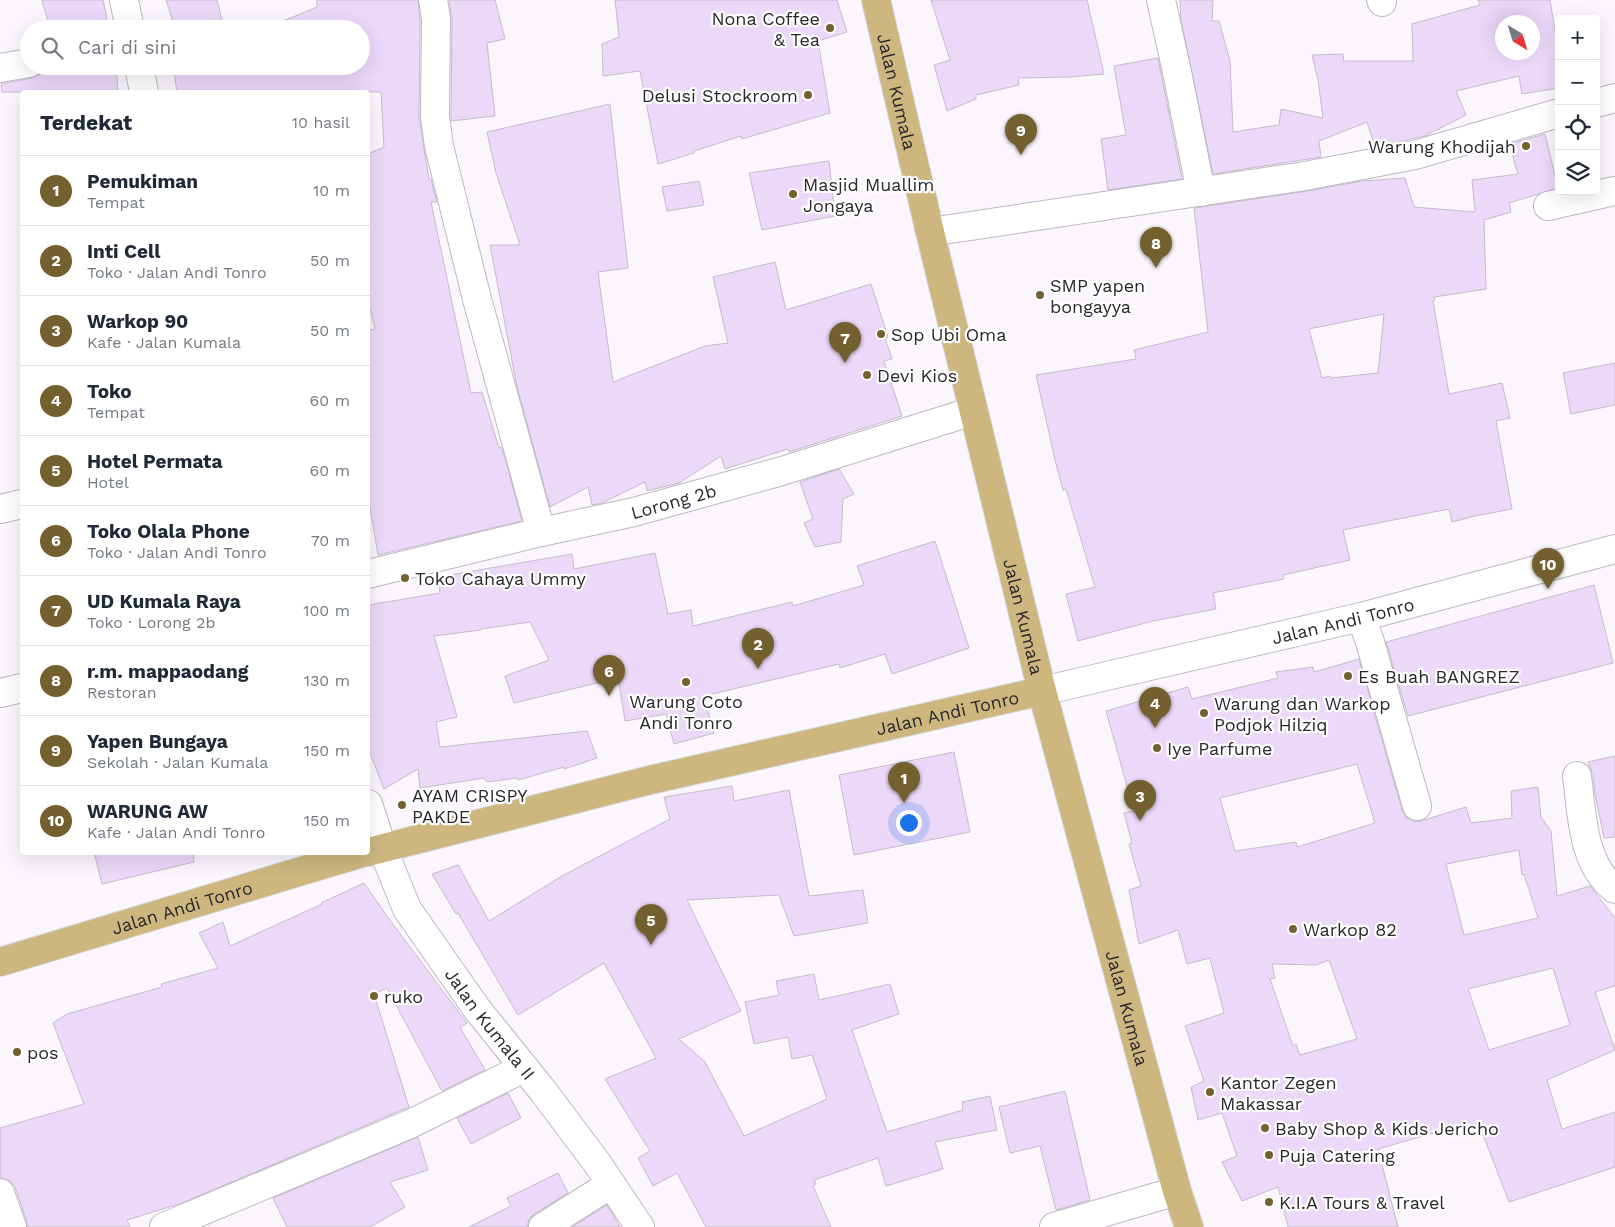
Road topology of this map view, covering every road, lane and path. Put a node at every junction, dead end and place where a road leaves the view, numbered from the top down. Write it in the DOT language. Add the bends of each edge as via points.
graph roads {
  1 [pos="124,0"];
  2 [pos="433,0"];
  3 [pos="876,0"];
  4 [pos="1161,0"];
  5 [pos="128,20"];
  6 [pos="20,65"];
  7 [pos="0,68"];
  8 [pos="141,75"];
  9 [pos="144,90"];
  10 [pos="1615,98"];
  11 [pos="1600,102"];
  12 [pos="1555,114"];
  13 [pos="1615,191"];
  14 [pos="1201,192"];
  15 [pos="1548,206"];
  16 [pos="930,232"];
  17 [pos="973,412"];
  18 [pos="20,504"];
  19 [pos="0,509"];
  20 [pos="541,532"];
  21 [pos="1615,549"];
  22 [pos="370,574"];
  23 [pos="1361,617"];
  24 [pos="20,688"];
  25 [pos="1042,691"];
  26 [pos="0,693"];
  27 [pos="1576,776"];
  28 [pos="1417,806"];
  29 [pos="370,835"];
  30 [pos="371,850"];
  31 [pos="354,855"];
  32 [pos="1615,889"];
  33 [pos="0,962"];
  34 [pos="524,1068"];
  35 [pos="611,1184"];
  36 [pos="1177,1191"];
  37 [pos="0,1193"];
  38 [pos="12,1227"];
  39 [pos="164,1227"];
  40 [pos="543,1227"];
  41 [pos="640,1227"];
  42 [pos="1054,1227"];
  43 [pos="1189,1227"];
  1 -- 5 [label="street"];
  2 -- 20 [label="street" via="436,19 435,118 439,146"];
  3 -- 16 [label="main road, Jalan Kumala"];
  4 -- 14 [label="street"];
  6 -- 7 [label="street"];
  8 -- 9 [label="street"];
  10 -- 11 [label="street"];
  12 -- 14 [label="street" via="1415,155"];
  13 -- 15 [label="street"];
  14 -- 16 [label="street"];
  16 -- 17 [label="main road, Jalan Kumala"];
  17 -- 20 [label="street, Lorong 2b" via="773,474 634,512"];
  17 -- 25 [label="main road, Jalan Kumala"];
  18 -- 19 [label="street"];
  20 -- 22 [label="street, Lorong 2b"];
  21 -- 23 [label="street, Jalan Andi Tonro"];
  23 -- 25 [label="street, Jalan Andi Tonro"];
  23 -- 28 [label="street"];
  24 -- 26 [label="street"];
  25 -- 30 [label="main road, Jalan Andi Tonro" via="650,780"];
  25 -- 36 [label="main road, Jalan Kumala"];
  27 -- 32 [label="street" via="1586,838 1595,865"];
  29 -- 30 [label="street, Jalan Kumala II"];
  30 -- 34 [label="street, Jalan Kumala II" via="407,909 477,1009"];
  31 -- 33 [label="main road, Jalan Andi Tonro"];
  34 -- 35 [label="street, Jalan Kumala II"];
  34 -- 39 [label="street" via="410,1124"];
  35 -- 40 [label="street"];
  35 -- 41 [label="street, Jalan Kumala II"];
  36 -- 42 [label="street"];
  36 -- 43 [label="main road, Jalan Kumala"];
  37 -- 38 [label="street"];
}
